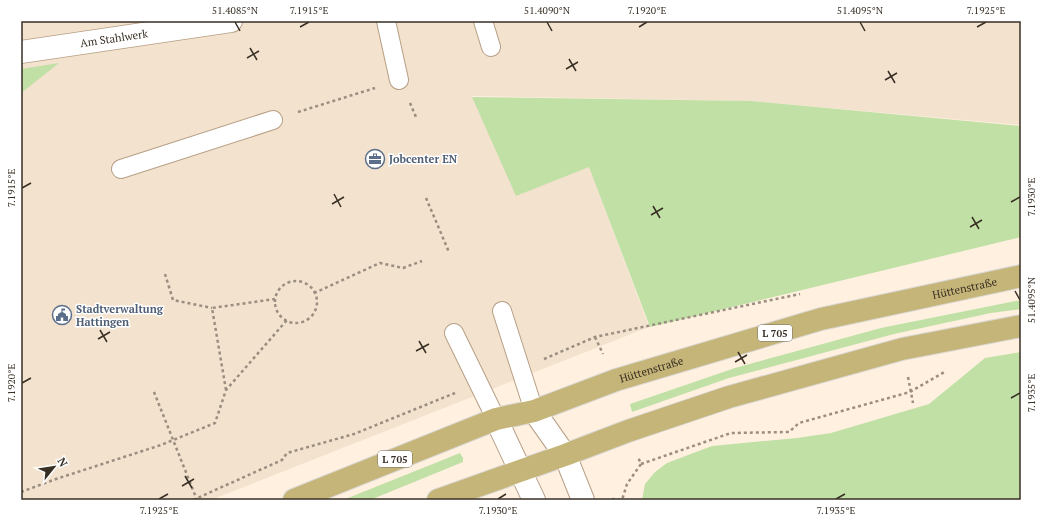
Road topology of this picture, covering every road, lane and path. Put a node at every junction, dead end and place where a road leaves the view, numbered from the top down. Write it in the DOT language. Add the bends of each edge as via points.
graph roads {
  1 [pos="231,21"];
  2 [pos="386,21"];
  3 [pos="483,21"];
  4 [pos="491,48"];
  5 [pos="21,52"];
  6 [pos="399,80"];
  7 [pos="416,118"];
  8 [pos="273,120"];
  9 [pos="121,168"];
  10 [pos="426,198"];
  11 [pos="449,252"];
  12 [pos="422,261"];
  13 [pos="165,274"];
  14 [pos="1021,276"];
  15 [pos="314,293"];
  16 [pos="275,299"];
  17 [pos="212,308"];
  18 [pos="502,311"];
  19 [pos="287,320"];
  20 [pos="1021,326"];
  21 [pos="454,333"];
  22 [pos="595,337"];
  23 [pos="520,369"];
  24 [pos="936,377"];
  25 [pos="479,384"];
  26 [pos="226,390"];
  27 [pos="154,392"];
  28 [pos="534,411"];
  29 [pos="496,419"];
  30 [pos="172,440"];
  31 [pos="565,455"];
  32 [pos="641,464"];
  33 [pos="520,470"];
  34 [pos="21,492"];
  35 [pos="197,499"];
  36 [pos="193,500"];
  37 [pos="294,500"];
  38 [pos="438,500"];
  39 [pos="534,500"];
  40 [pos="583,500"];
  1 -- 5 [label="street, Am Stahlwerk"];
  2 -- 6 [label="lane"];
  3 -- 4 [label="lane"];
  6 -- 7 [label="path"];
  6 -- 8 [label="path"];
  8 -- 9 [label="lane"];
  10 -- 11 [label="path"];
  12 -- 15 [label="path" via="403,268 380,263"];
  13 -- 17 [label="path" via="173,300"];
  14 -- 28 [label="main road, Hüttenstraße / L 705" via="821,319 616,380"];
  15 -- 16 [label="path" via="307,284 293,281 278,291"];
  15 -- 19 [label="path" via="317,300 316,309 307,319 294,323"];
  16 -- 17 [label="path"];
  16 -- 19 [label="path" via="278,312"];
  17 -- 26 [label="path"];
  18 -- 23 [label="lane"];
  19 -- 26 [label="path"];
  20 -- 31 [label="main road" via="902,349 729,397"];
  21 -- 25 [label="lane"];
  22 -- 23 [label="path"];
  23 -- 28 [label="lane"];
  24 -- 32 [label="path" via="910,392 799,423 789,432 731,433"];
  25 -- 29 [label="lane"];
  25 -- 35 [label="path" via="354,434 287,453 282,460"];
  26 -- 30 [label="path" via="215,423"];
  27 -- 30 [label="path"];
  28 -- 29 [label="main road, Hüttenstraße / L 705"];
  28 -- 31 [label="street"];
  29 -- 33 [label="street"];
  29 -- 37 [label="main road, Hüttenstraße / L 705"];
  30 -- 34 [label="path"];
  30 -- 35 [label="path"];
  31 -- 33 [label="main road"];
  31 -- 40 [label="street"];
  33 -- 38 [label="main road"];
  33 -- 39 [label="street"];
  35 -- 36 [label="path"];
}
